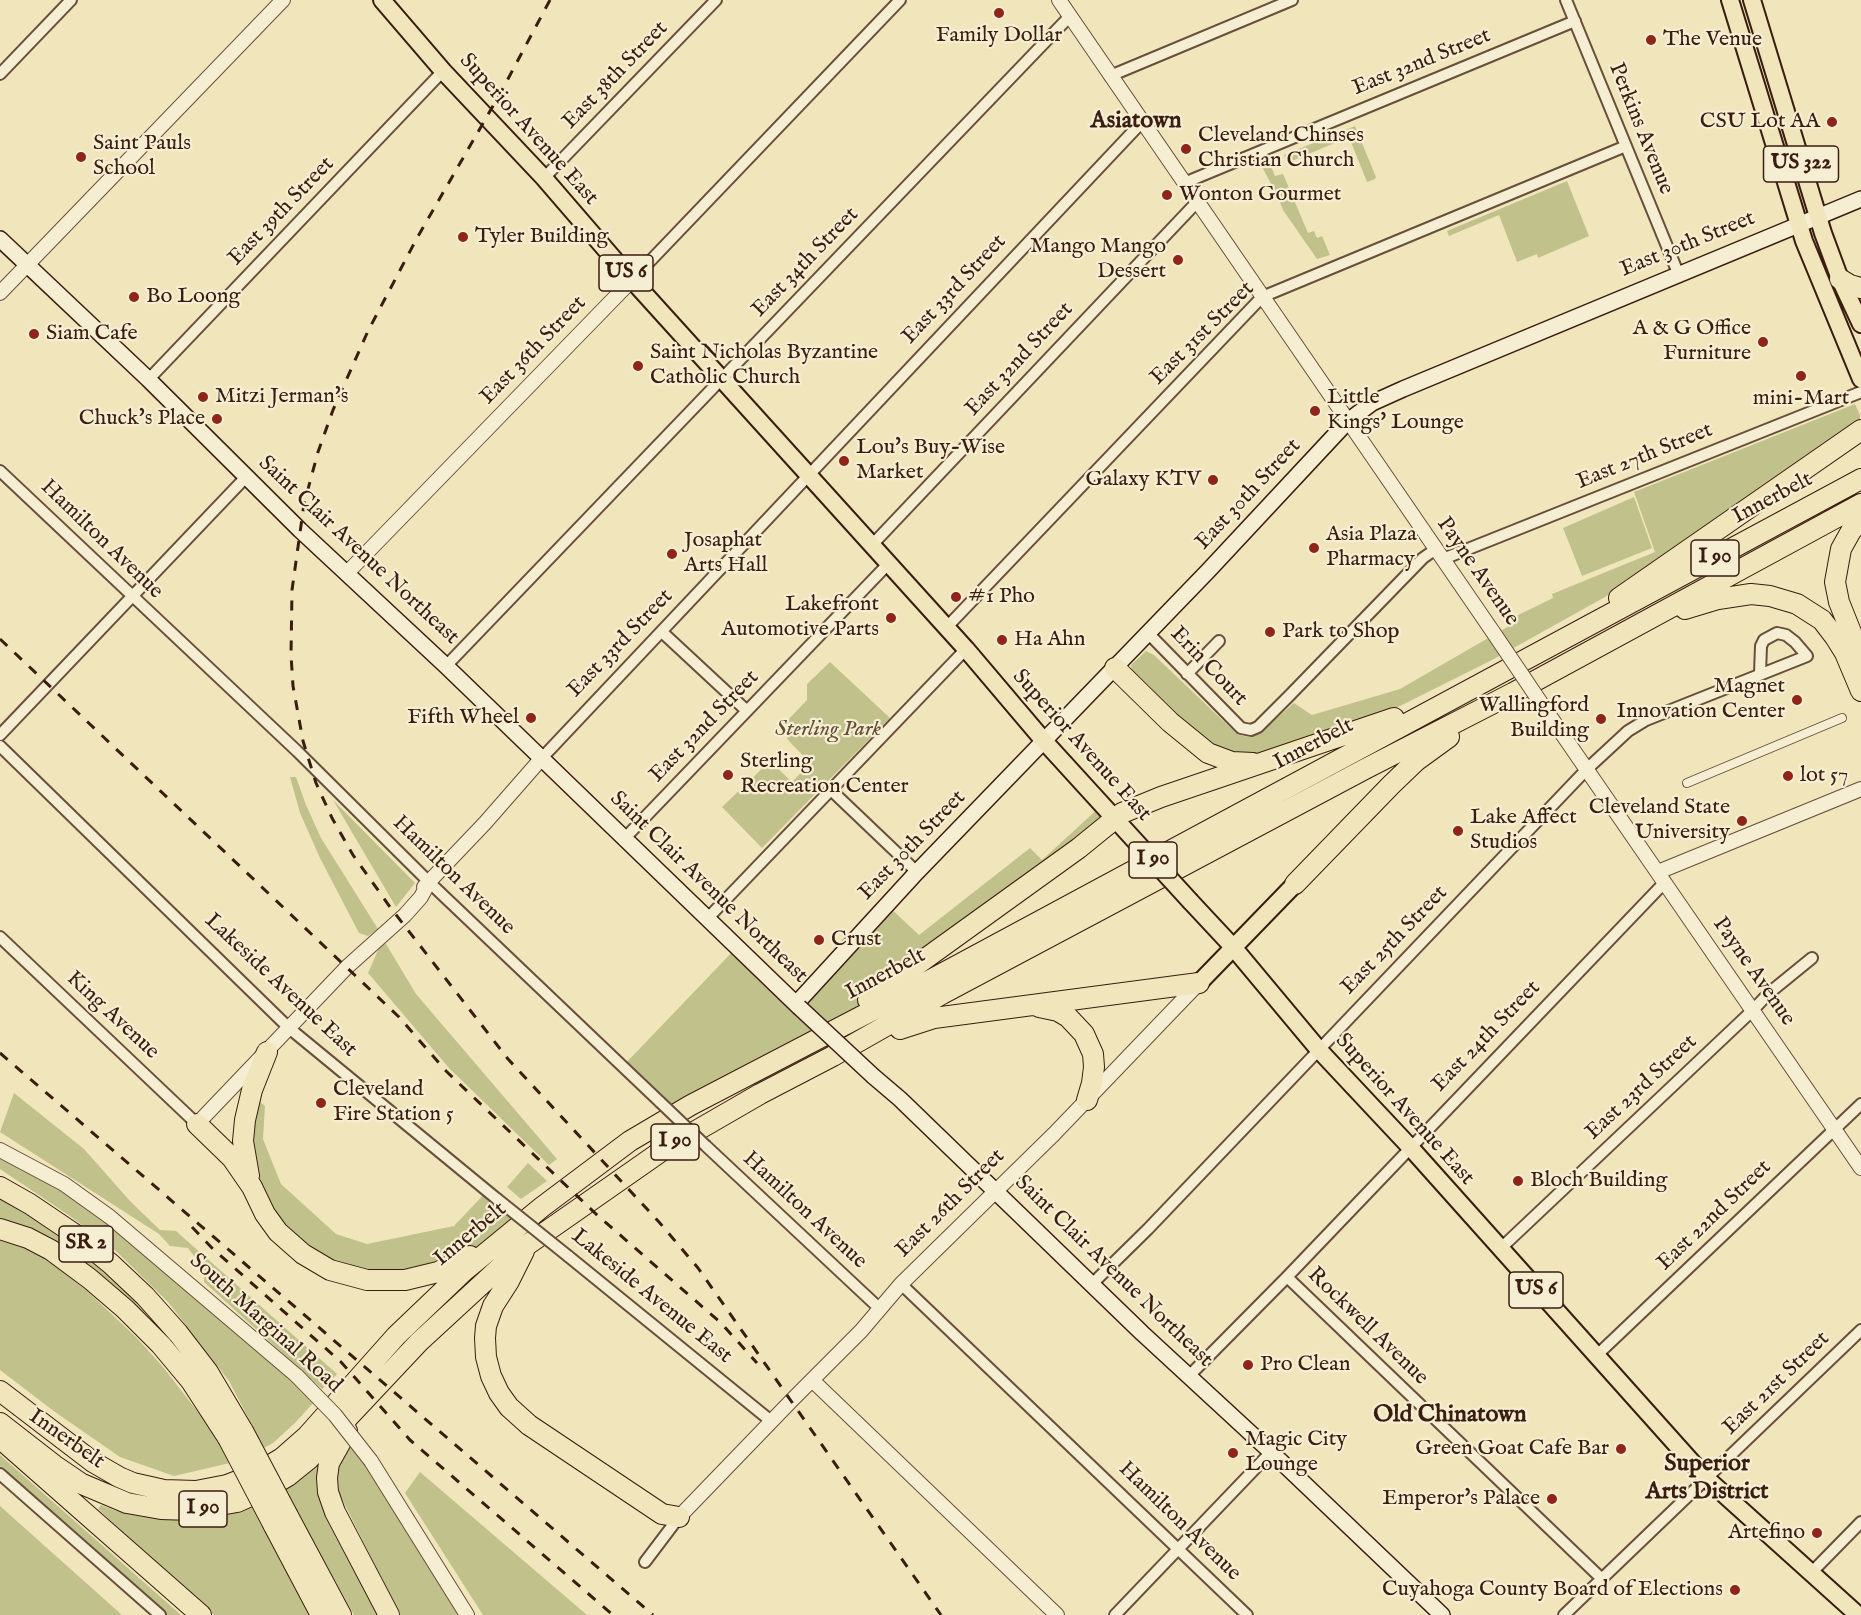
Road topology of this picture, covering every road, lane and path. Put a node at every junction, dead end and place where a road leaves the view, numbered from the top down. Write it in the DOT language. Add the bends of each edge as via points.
graph roads {
  1 [pos="71,0"];
  2 [pos="283,0"];
  3 [pos="382,0"];
  4 [pos="716,0"];
  5 [pos="900,0"];
  6 [pos="1059,0"];
  7 [pos="1292,0"];
  8 [pos="1566,0"];
  9 [pos="1730,0"];
  10 [pos="1752,0"];
  11 [pos="1070,16"];
  12 [pos="1575,21"];
  13 [pos="443,71"];
  14 [pos="0,74"];
  15 [pos="1110,76"];
  16 [pos="1142,122"];
  17 [pos="1626,146"];
  18 [pos="544,178"];
  19 [pos="1184,183"];
  20 [pos="1861,199"];
  21 [pos="1197,202"];
  22 [pos="1818,216"];
  23 [pos="1800,224"];
  24 [pos="0,239"];
  25 [pos="26,264"];
  26 [pos="1678,273"];
  27 [pos="1840,279"];
  28 [pos="632,280"];
  29 [pos="1861,288"];
  30 [pos="0,293"];
  31 [pos="1262,297"];
  32 [pos="1861,324"];
  33 [pos="722,379"];
  34 [pos="1861,379"];
  35 [pos="148,380"];
  36 [pos="1861,392"];
  37 [pos="1348,421"];
  38 [pos="1861,430"];
  39 [pos="0,471"];
  40 [pos="810,475"];
  41 [pos="246,477"];
  42 [pos="1861,479"];
  43 [pos="1861,504"];
  44 [pos="1861,520"];
  45 [pos="872,545"];
  46 [pos="1439,554"];
  47 [pos="889,563"];
  48 [pos="347,573"];
  49 [pos="132,597"];
  50 [pos="946,628"];
  51 [pos="1635,628"];
  52 [pos="662,632"];
  53 [pos="1147,633"];
  54 [pos="1569,637"];
  55 [pos="1219,641"];
  56 [pos="966,649"];
  57 [pos="1861,657"];
  58 [pos="446,666"];
  59 [pos="1115,668"];
  60 [pos="1503,671"];
  61 [pos="1760,673"];
  62 [pos="1187,674"];
  63 [pos="1861,691"];
  64 [pos="1513,693"];
  65 [pos="747,711"];
  66 [pos="1842,718"];
  67 [pos="1241,728"];
  68 [pos="0,735"];
  69 [pos="1044,741"];
  70 [pos="0,746"];
  71 [pos="541,759"];
  72 [pos="1265,762"];
  73 [pos="1587,769"];
  74 [pos="1688,783"];
  75 [pos="1861,789"];
  76 [pos="832,790"];
  77 [pos="1113,818"];
  78 [pos="624,839"];
  79 [pos="917,872"];
  80 [pos="1661,877"];
  81 [pos="429,882"];
  82 [pos="1295,884"];
  83 [pos="707,919"];
  84 [pos="0,937"];
  85 [pos="1233,947"];
  86 [pos="1812,957"];
  87 [pos="1199,983"];
  88 [pos="1028,1005"];
  89 [pos="798,1006"];
  90 [pos="1754,1010"];
  91 [pos="289,1028"];
  92 [pos="801,1046"];
  93 [pos="1318,1050"];
  94 [pos="267,1052"];
  95 [pos="833,1056"];
  96 [pos="1087,1100"];
  97 [pos="1861,1104"];
  98 [pos="197,1124"];
  99 [pos="1835,1129"];
  100 [pos="1410,1147"];
  101 [pos="0,1150"];
  102 [pos="1861,1168"];
  103 [pos="0,1187"];
  104 [pos="252,1187"];
  105 [pos="995,1191"];
  106 [pos="0,1229"];
  107 [pos="501,1239"];
  108 [pos="527,1245"];
  109 [pos="1500,1249"];
  110 [pos="1287,1277"];
  111 [pos="901,1284"];
  112 [pos="1092,1284"];
  113 [pos="879,1308"];
  114 [pos="1861,1330"];
  115 [pos="1596,1356"];
  116 [pos="1189,1376"];
  117 [pos="384,1379"];
  118 [pos="812,1380"];
  119 [pos="0,1392"];
  120 [pos="771,1421"];
  121 [pos="0,1422"];
  122 [pos="235,1434"];
  123 [pos="0,1438"];
  124 [pos="1271,1452"];
  125 [pos="0,1474"];
  126 [pos="1707,1479"];
  127 [pos="679,1517"];
  128 [pos="281,1520"];
  129 [pos="1861,1522"];
  130 [pos="1178,1547"];
  131 [pos="645,1562"];
  132 [pos="1812,1572"];
  133 [pos="1602,1579"];
  134 [pos="160,1615"];
  135 [pos="201,1615"];
  136 [pos="321,1615"];
  137 [pos="341,1615"];
  138 [pos="390,1615"];
  139 [pos="467,1615"];
  140 [pos="1057,1615"];
  141 [pos="1115,1615"];
  142 [pos="1247,1615"];
  143 [pos="1442,1615"];
  144 [pos="1563,1615"];
  145 [pos="1858,1615"];
  1 -- 14 [label="street"];
  2 -- 25 [label="street"];
  3 -- 13 [label="main road, Superior Avenue East / US 6"];
  4 -- 18 [label="street, East 38th Street"];
  5 -- 28 [label="street, East 36th Street"];
  6 -- 11 [label="street, Payne Avenue"];
  7 -- 15 [label="street"];
  8 -- 12 [label="street, Perkins Avenue"];
  9 -- 23 [label="main road, US 322"];
  10 -- 22 [label="main road, US 322"];
  11 -- 15 [label="street, Payne Avenue"];
  11 -- 33 [label="street, East 34th Street"];
  12 -- 17 [label="street, Perkins Avenue"];
  12 -- 19 [label="street, East 32nd Street"];
  13 -- 18 [label="main road, Superior Avenue East / US 6"];
  13 -- 35 [label="street, East 39th Street"];
  15 -- 16 [label="street, Payne Avenue"];
  16 -- 19 [label="street, Payne Avenue"];
  16 -- 40 [label="street, East 33rd Street"];
  17 -- 26 [label="street, Perkins Avenue"];
  17 -- 31 [label="street, East 31st Street"];
  18 -- 28 [label="main road, Superior Avenue East / US 6"];
  19 -- 21 [label="street, Payne Avenue"];
  20 -- 22 [label="main road, East 30th Street"];
  21 -- 31 [label="street, Payne Avenue"];
  21 -- 45 [label="street, East 32nd Street"];
  22 -- 23 [label="main road, East 30th Street"];
  22 -- 27 [label="main road, US 322"];
  23 -- 26 [label="main road, East 30th Street"];
  23 -- 34 [label="main road, US 322"];
  24 -- 25 [label="main road, Saint Clair Avenue Northeast"];
  25 -- 30 [label="street"];
  25 -- 35 [label="main road, Saint Clair Avenue Northeast"];
  26 -- 37 [label="main road, East 30th Street" via="1403,388 1372,403"];
  27 -- 29 [label="highway"];
  27 -- 32 [label="main road, US 322"];
  28 -- 33 [label="main road, Superior Avenue East / US 6"];
  28 -- 48 [label="street, East 36th Street"];
  31 -- 37 [label="street, Payne Avenue"];
  31 -- 50 [label="street, East 31st Street"];
  33 -- 40 [label="main road, Superior Avenue East / US 6"];
  33 -- 58 [label="street, East 34th Street"];
  35 -- 41 [label="main road, Saint Clair Avenue Northeast"];
  36 -- 46 [label="street, East 27th Street"];
  37 -- 46 [label="street, Payne Avenue"];
  37 -- 53 [label="main road, East 30th Street"];
  38 -- 54 [label="highway"];
  39 -- 49 [label="street, Hamilton Avenue"];
  40 -- 45 [label="main road, Superior Avenue East / US 6"];
  40 -- 52 [label="street, East 33rd Street"];
  41 -- 48 [label="main road, Saint Clair Avenue Northeast"];
  41 -- 49 [label="street"];
  42 -- 54 [label="highway, Innerbelt / I 90"];
  43 -- 51 [label="highway, Innerbelt / I 90"];
  44 -- 57 [label="highway" via="1840,549 1835,582"];
  45 -- 47 [label="main road, Superior Avenue East / US 6"];
  46 -- 67 [label="street, East 27th Street" via="1421,559 1258,727"];
  46 -- 73 [label="street, Payne Avenue, bridge"];
  47 -- 50 [label="main road, Superior Avenue East / US 6"];
  47 -- 65 [label="street, East 32nd Street"];
  48 -- 58 [label="main road, Saint Clair Avenue Northeast"];
  49 -- 68 [label="street"];
  49 -- 81 [label="street, Hamilton Avenue"];
  50 -- 56 [label="main road, Superior Avenue East / US 6"];
  51 -- 63 [label="highway" via="1718,599 1751,594 1784,599 1822,620 1845,652"];
  51 -- 64 [label="highway, Innerbelt / I 90"];
  52 -- 65 [label="street"];
  52 -- 71 [label="street, East 33rd Street"];
  53 -- 59 [label="main road, East 30th Street"];
  53 -- 62 [label="street, Erin Court"];
  54 -- 60 [label="highway, Innerbelt / I 90"];
  55 -- 62 [label="street"];
  56 -- 69 [label="main road, Superior Avenue East / US 6"];
  56 -- 76 [label="street"];
  58 -- 71 [label="main road, Saint Clair Avenue Northeast"];
  59 -- 69 [label="main road, East 30th Street"];
  59 -- 72 [label="highway" via="1208,753 1232,762"];
  60 -- 72 [label="highway" via="1383,723"];
  60 -- 92 [label="highway, Innerbelt / I 90"];
  61 -- 61 [label="street, East 25th Street" via="1803,657 1807,656 1786,635 1777,633 1761,646"];
  61 -- 73 [label="street, East 25th Street" via="1646,720 1628,731"];
  62 -- 67 [label="street, Erin Court"];
  64 -- 82 [label="highway" via="1416,761"];
  64 -- 95 [label="highway, Innerbelt / I 90" via="942,994"];
  65 -- 78 [label="street, East 32nd Street"];
  66 -- 74 [label="street"];
  69 -- 77 [label="main road, Superior Avenue East / US 6"];
  69 -- 79 [label="main road, East 30th Street"];
  70 -- 91 [label="street, Lakeside Avenue East"];
  71 -- 78 [label="main road, Saint Clair Avenue Northeast"];
  71 -- 81 [label="street, East 33rd Street"];
  72 -- 77 [label="highway"];
  73 -- 80 [label="street, Payne Avenue"];
  73 -- 93 [label="street, East 25th Street"];
  75 -- 80 [label="street, East 24th Street"];
  76 -- 79 [label="street"];
  76 -- 83 [label="street"];
  77 -- 85 [label="main road, Superior Avenue East / US 6, bridge"];
  77 -- 92 [label="highway" via="1079,848"];
  78 -- 83 [label="main road, Saint Clair Avenue Northeast"];
  79 -- 89 [label="main road, East 30th Street"];
  80 -- 90 [label="street, Payne Avenue"];
  80 -- 100 [label="street, East 24th Street"];
  81 -- 91 [label="street, East 33rd Street" via="405,915 376,939"];
  81 -- 113 [label="street, Hamilton Avenue, bridge"];
  82 -- 85 [label="main road, East 26th Street"];
  83 -- 89 [label="main road, Saint Clair Avenue Northeast"];
  84 -- 98 [label="street, King Avenue"];
  85 -- 87 [label="main road, East 26th Street"];
  85 -- 93 [label="main road, Superior Avenue East / US 6"];
  86 -- 90 [label="street, East 23rd Street"];
  87 -- 88 [label="highway"];
  87 -- 96 [label="street, East 26th Street"];
  88 -- 95 [label="highway" via="923,1021"];
  88 -- 96 [label="highway" via="1058,1011 1084,1034 1094,1067"];
  89 -- 105 [label="main road, Saint Clair Avenue Northeast, bridge"];
  90 -- 99 [label="street, Payne Avenue"];
  90 -- 109 [label="street, East 23rd Street"];
  91 -- 94 [label="street, East 33rd Street"];
  91 -- 120 [label="street, Lakeside Avenue East, bridge"];
  92 -- 107 [label="highway, Innerbelt / I 90" via="630,1141"];
  93 -- 100 [label="main road, Superior Avenue East / US 6"];
  93 -- 112 [label="street, East 25th Street"];
  94 -- 98 [label="street, East 33rd Street"];
  94 -- 104 [label="highway" via="245,1120 245,1156"];
  95 -- 108 [label="highway, Innerbelt / I 90" via="663,1150"];
  96 -- 105 [label="street, East 26th Street"];
  97 -- 99 [label="street, East 22nd Street"];
  98 -- 104 [label="highway" via="232,1158"];
  99 -- 102 [label="street, Payne Avenue"];
  99 -- 115 [label="street, East 22nd Street"];
  100 -- 109 [label="main road, Superior Avenue East / US 6"];
  100 -- 110 [label="street, East 24th Street"];
  101 -- 139 [label="street, South Marginal Road, bridge" via="64,1184 110,1217 297,1376 371,1461"];
  103 -- 122 [label="highway, SR 2" via="73,1233 145,1296 221,1392"];
  104 -- 107 [label="highway" via="271,1222 294,1248 330,1270 358,1279 395,1281 422,1277 446,1269"];
  105 -- 111 [label="street, East 26th Street"];
  105 -- 112 [label="main road, Saint Clair Avenue Northeast"];
  106 -- 122 [label="highway" via="51,1250 125,1309"];
  107 -- 119 [label="highway, Innerbelt / I 90" via="396,1336 296,1447 255,1474 226,1485 179,1491 126,1480 93,1462"];
  108 -- 117 [label="highway, Innerbelt / I 90" via="454,1308"];
  108 -- 127 [label="highway" via="486,1326 488,1365 499,1393 529,1425 662,1514"];
  109 -- 115 [label="main road, Superior Avenue East / US 6"];
  110 -- 116 [label="street, East 24th Street"];
  110 -- 133 [label="street, Rockwell Avenue"];
  111 -- 113 [label="street, East 26th Street"];
  111 -- 130 [label="street, Hamilton Avenue"];
  112 -- 116 [label="main road, Saint Clair Avenue Northeast"];
  113 -- 118 [label="street, East 26th Street"];
  114 -- 126 [label="street, East 21st Street"];
  115 -- 126 [label="main road, Superior Avenue East / US 6"];
  116 -- 124 [label="main road, Saint Clair Avenue Northeast"];
  117 -- 121 [label="highway, Innerbelt / I 90" via="288,1476 237,1502 192,1510 143,1507 97,1492 54,1465"];
  117 -- 138 [label="highway" via="336,1448 329,1463 327,1485 332,1506"];
  118 -- 120 [label="street, East 26th Street"];
  118 -- 140 [label="street"];
  120 -- 127 [label="street, East 26th Street"];
  122 -- 128 [label="highway, bridge"];
  123 -- 135 [label="highway"];
  124 -- 130 [label="street"];
  124 -- 143 [label="main road, Saint Clair Avenue Northeast"];
  125 -- 134 [label="street"];
  126 -- 132 [label="main road, Superior Avenue East / US 6"];
  126 -- 133 [label="street, East 21st Street"];
  127 -- 131 [label="street, East 26th Street"];
  128 -- 136 [label="highway"];
  128 -- 137 [label="highway"];
  129 -- 132 [label="street"];
  130 -- 141 [label="street"];
  130 -- 142 [label="street, Hamilton Avenue"];
  132 -- 145 [label="main road, Superior Avenue East / US 6"];
  133 -- 144 [label="street, East 21st Street"];
}
